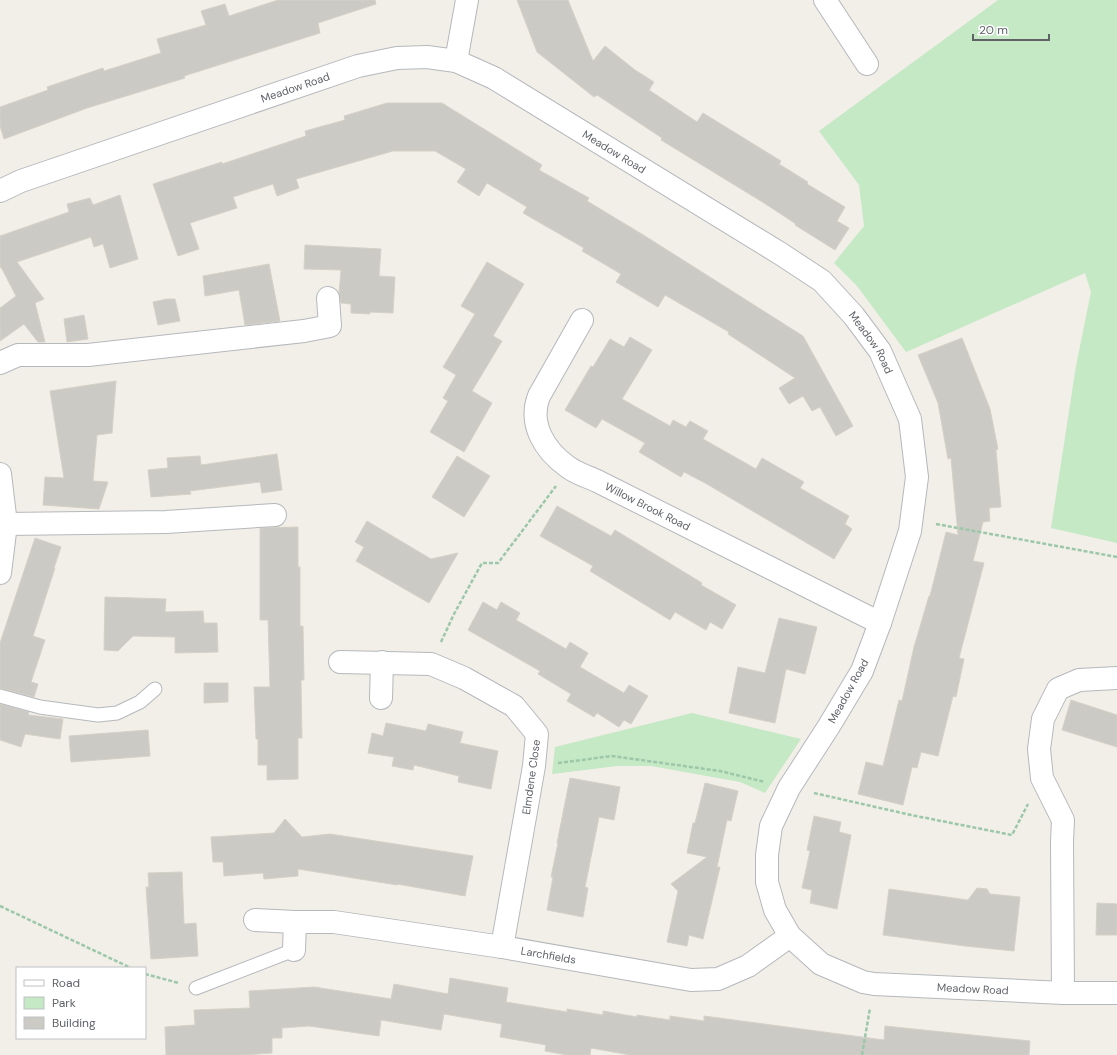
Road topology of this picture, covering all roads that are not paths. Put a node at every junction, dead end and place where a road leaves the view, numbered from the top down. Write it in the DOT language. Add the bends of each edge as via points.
graph roads {
  1 [pos="467,0"];
  2 [pos="825,0"];
  3 [pos="456,61"];
  4 [pos="867,64"];
  5 [pos="0,191"];
  6 [pos="328,298"];
  7 [pos="582,320"];
  8 [pos="0,362"];
  9 [pos="0,474"];
  10 [pos="275,515"];
  11 [pos="6,524"];
  12 [pos="0,573"];
  13 [pos="880,623"];
  14 [pos="340,662"];
  15 [pos="382,662"];
  16 [pos="1117,678"];
  17 [pos="155,690"];
  18 [pos="0,696"];
  19 [pos="382,698"];
  20 [pos="255,920"];
  21 [pos="295,922"];
  22 [pos="790,936"];
  23 [pos="502,947"];
  24 [pos="294,950"];
  25 [pos="196,988"];
  26 [pos="1063,993"];
  27 [pos="1117,993"];
  1 -- 3 [label="street"];
  2 -- 4 [label="street"];
  3 -- 5 [label="street, Meadow Road" via="427,57 397,58 358,66 21,181"];
  3 -- 13 [label="street, Meadow Road" via="494,78 781,254 822,281 854,316 880,351 910,419 917,477 910,531"];
  6 -- 8 [label="street" via="330,326 88,355 18,355"];
  7 -- 13 [label="street, Willow Brook Road" via="535,406 540,436 552,454 569,468"];
  9 -- 11 [label="street"];
  10 -- 11 [label="street" via="166,522"];
  11 -- 12 [label="street"];
  13 -- 22 [label="street, Meadow Road" via="862,671 789,788 771,826 767,882 775,910"];
  14 -- 15 [label="street, Elmdene Close"];
  15 -- 19 [label="street"];
  15 -- 23 [label="street, Elmdene Close" via="431,664 464,678 514,706 537,734 534,766"];
  16 -- 26 [label="street" via="1079,680 1058,689 1043,719 1039,749 1042,778 1063,820"];
  17 -- 18 [label="lane" via="140,702 117,713 98,715 40,707"];
  20 -- 21 [label="street, Larchfields"];
  21 -- 23 [label="street, Larchfields" via="334,922"];
  21 -- 24 [label="street"];
  22 -- 23 [label="street, Larchfields" via="748,966 718,979 691,980"];
  22 -- 26 [label="street, Meadow Road" via="821,964 863,982"];
  24 -- 25 [label="lane"];
  26 -- 27 [label="street, Meadow Road"];
}
